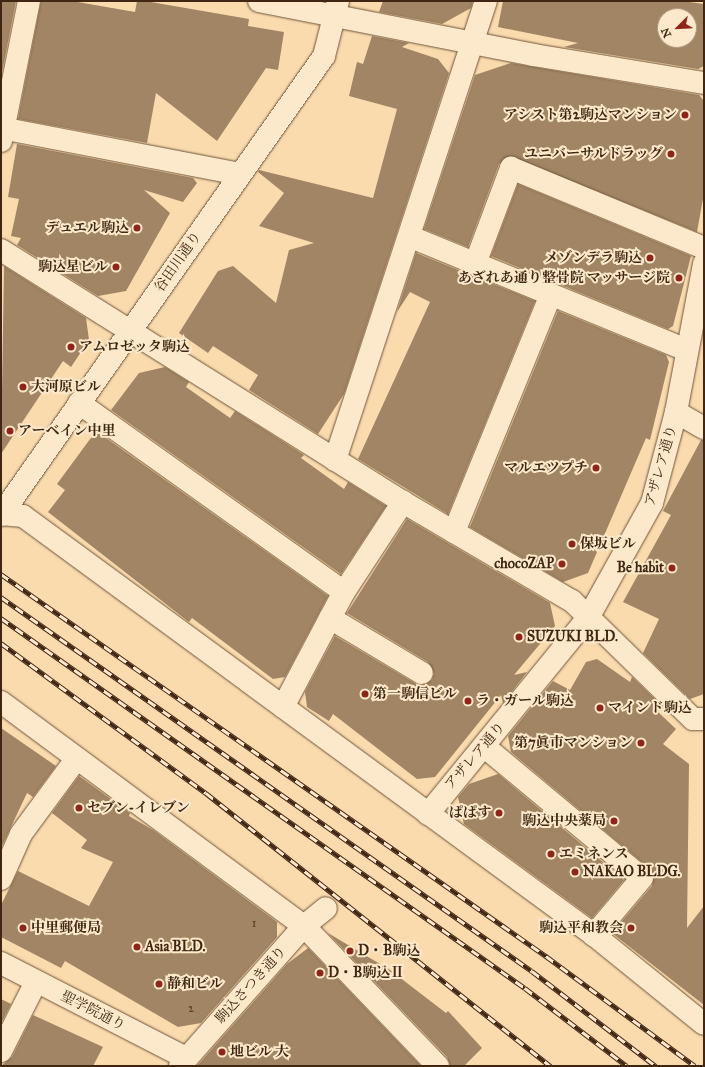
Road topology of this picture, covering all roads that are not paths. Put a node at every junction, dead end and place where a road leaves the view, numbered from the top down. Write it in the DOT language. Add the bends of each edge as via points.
graph roads {
  1 [pos="29,1"];
  2 [pos="259,1"];
  3 [pos="486,1"];
  4 [pos="336,8"];
  5 [pos="473,43"];
  6 [pos="704,83"];
  7 [pos="2,132"];
  8 [pos="239,174"];
  9 [pos="411,237"];
  10 [pos="704,248"];
  11 [pos="1,250"];
  12 [pos="475,264"];
  13 [pos="704,264"];
  14 [pos="550,296"];
  15 [pos="130,331"];
  16 [pos="687,350"];
  17 [pos="79,403"];
  18 [pos="676,412"];
  19 [pos="704,428"];
  20 [pos="335,460"];
  21 [pos="403,502"];
  22 [pos="1,514"];
  23 [pos="454,532"];
  24 [pos="344,592"];
  25 [pos="330,618"];
  26 [pos="588,618"];
  27 [pos="422,673"];
  28 [pos="1,702"];
  29 [pos="283,707"];
  30 [pos="704,719"];
  31 [pos="485,747"];
  32 [pos="77,758"];
  33 [pos="428,814"];
  34 [pos="1,879"];
  35 [pos="326,908"];
  36 [pos="304,926"];
  37 [pos="594,935"];
  38 [pos="1,963"];
  39 [pos="36,982"];
  40 [pos="704,1024"];
  41 [pos="1,1050"];
  42 [pos="183,1062"];
  43 [pos="438,1066"];
  1 -- 7 [label="street"];
  2 -- 4 [label="street"];
  3 -- 5 [label="street"];
  4 -- 5 [label="street"];
  4 -- 8 [label="street, 谷田川通り" via="324,56"];
  5 -- 6 [label="street"];
  5 -- 9 [label="street"];
  7 -- 8 [label="street"];
  8 -- 15 [label="street, 谷田川通り"];
  9 -- 12 [label="street"];
  9 -- 20 [label="street"];
  10 -- 12 [label="street" via="511,168"];
  11 -- 15 [label="street"];
  12 -- 14 [label="street"];
  13 -- 16 [label="street, アザレア通り"];
  14 -- 16 [label="street"];
  14 -- 23 [label="street"];
  15 -- 17 [label="street, 谷田川通り"];
  15 -- 20 [label="street"];
  16 -- 18 [label="street, アザレア通り"];
  17 -- 22 [label="street, 谷田川通り"];
  17 -- 24 [label="street"];
  18 -- 19 [label="street"];
  18 -- 26 [label="street, アザレア通り" via="652,503"];
  20 -- 21 [label="street"];
  21 -- 23 [label="street"];
  21 -- 24 [label="street"];
  22 -- 29 [label="street" via="23,516"];
  23 -- 26 [label="street" via="572,601"];
  24 -- 25 [label="street"];
  25 -- 27 [label="street"];
  25 -- 29 [label="street"];
  26 -- 30 [label="street" via="693,719"];
  26 -- 31 [label="street, アザレア通り"];
  28 -- 32 [label="street"];
  29 -- 33 [label="street"];
  31 -- 33 [label="street, アザレア通り"];
  31 -- 37 [label="street" via="642,878"];
  32 -- 34 [label="street" via="21,834"];
  32 -- 36 [label="street"];
  33 -- 37 [label="street"];
  35 -- 36 [label="street, 駒込さつき通り"];
  36 -- 42 [label="street, 駒込さつき通り"];
  36 -- 43 [label="street"];
  37 -- 40 [label="street"];
  38 -- 39 [label="street, 聖学院通り"];
  39 -- 41 [label="street"];
  39 -- 42 [label="street, 聖学院通り"];
}
